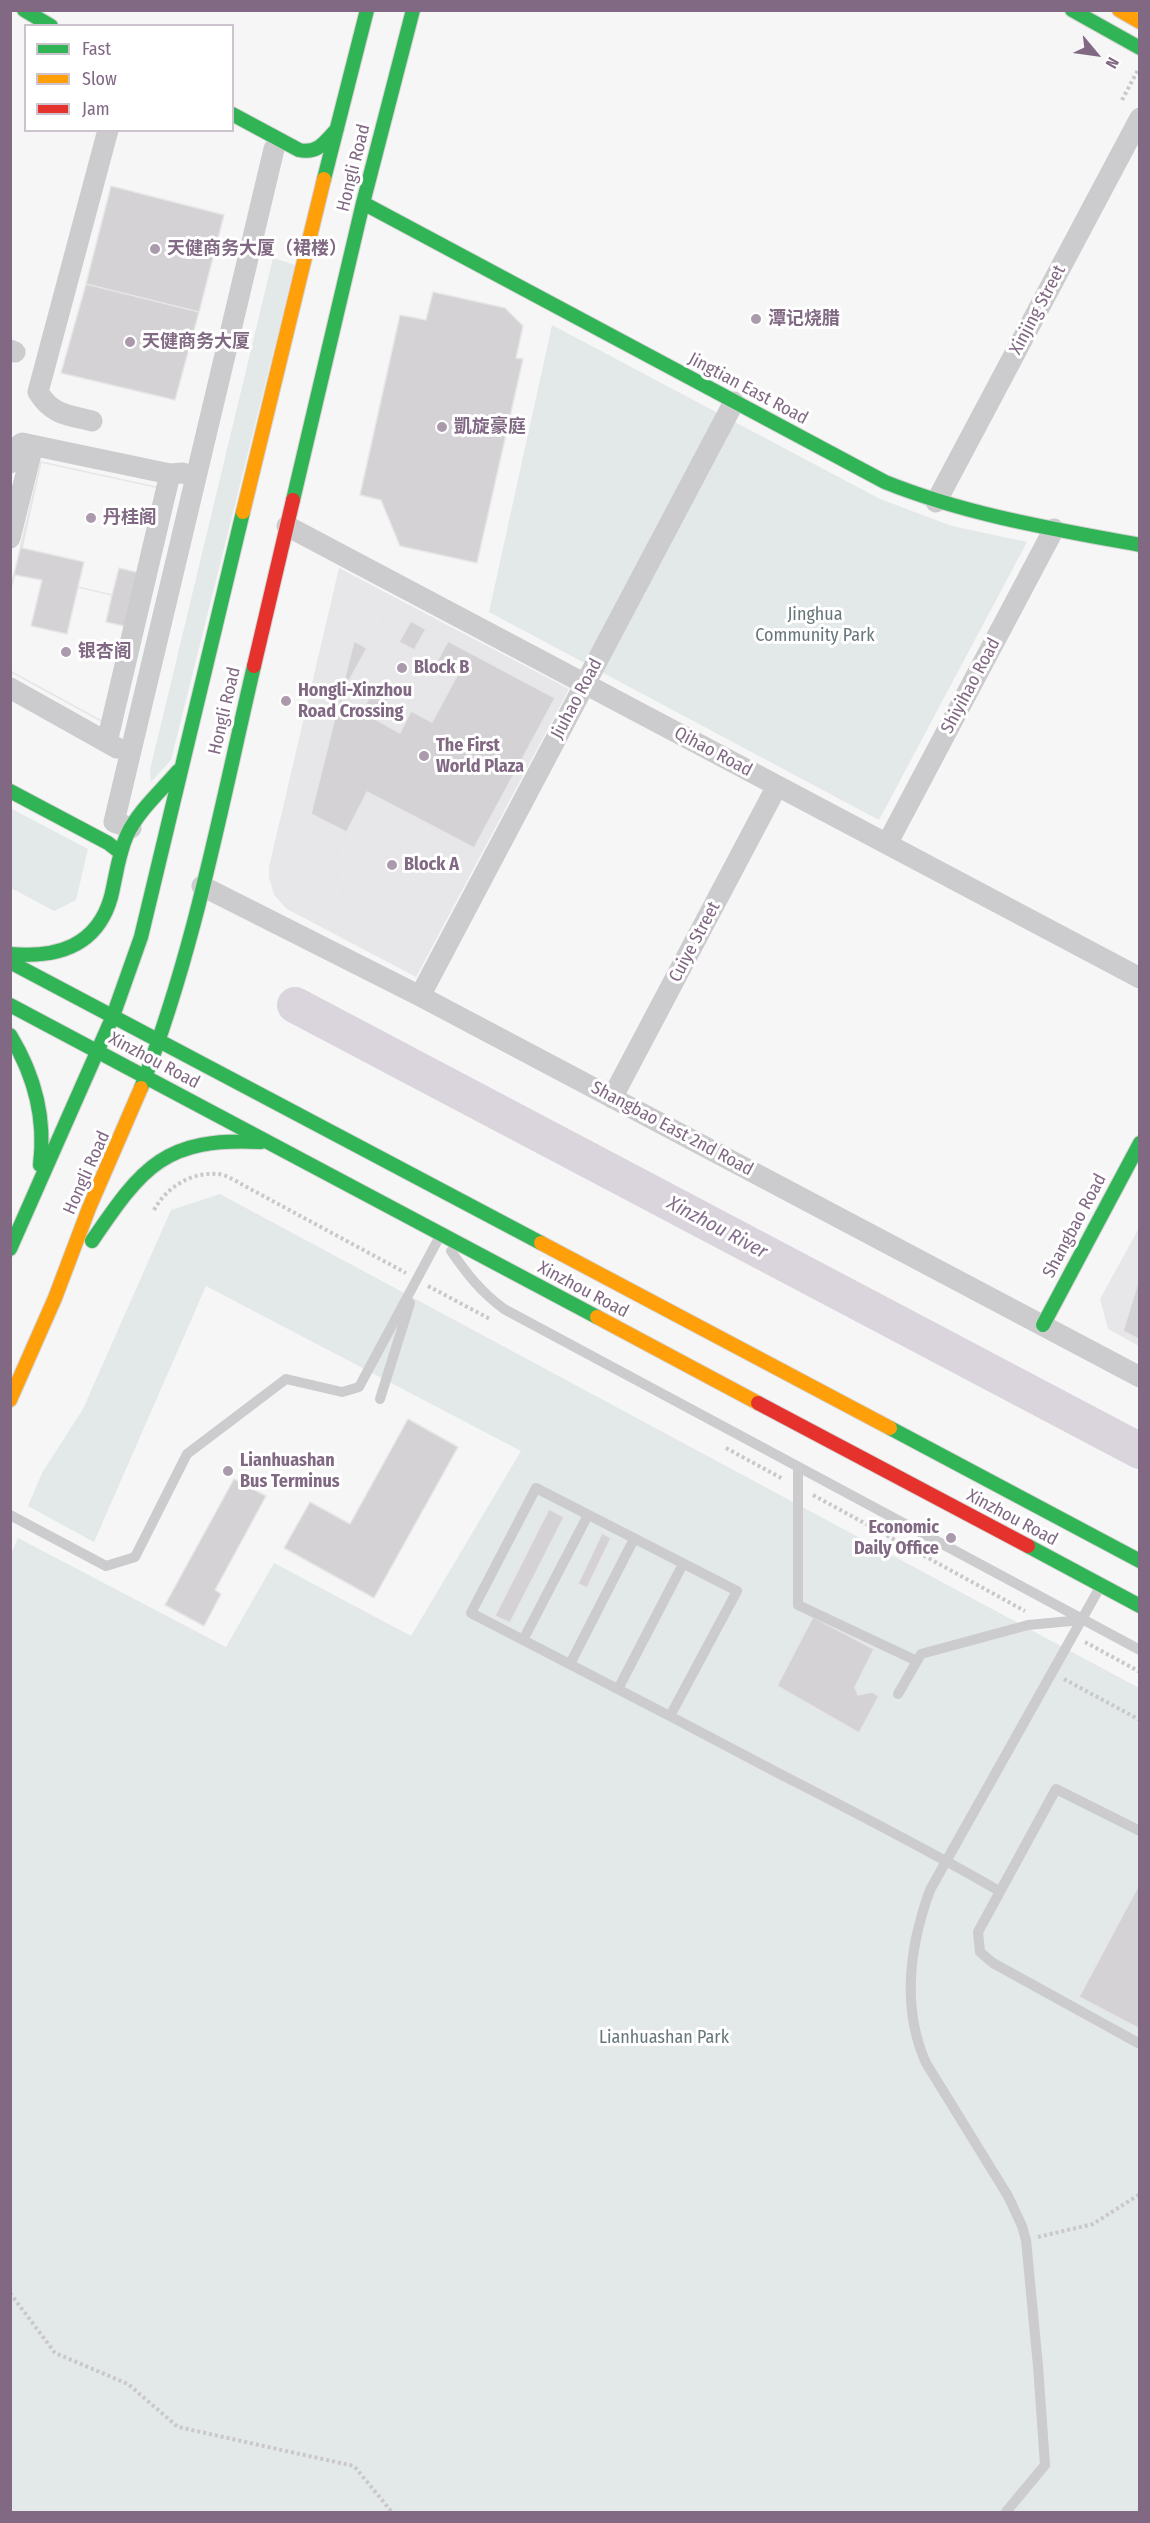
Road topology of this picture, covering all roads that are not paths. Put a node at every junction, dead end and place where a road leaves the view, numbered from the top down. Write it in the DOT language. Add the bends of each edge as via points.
graph roads {
  1 [pos="24,10"];
  2 [pos="47,10"];
  3 [pos="367,10"];
  4 [pos="412,10"];
  5 [pos="1072,10"];
  6 [pos="1119,10"];
  7 [pos="65,21"];
  8 [pos="1140,22"];
  9 [pos="48,24"];
  10 [pos="1140,48"];
  11 [pos="234,115"];
  12 [pos="1140,118"];
  13 [pos="234,127"];
  14 [pos="337,129"];
  15 [pos="107,132"];
  16 [pos="274,149"];
  17 [pos="320,197"];
  18 [pos="363,203"];
  19 [pos="734,402"];
  20 [pos="92,421"];
  21 [pos="33,446"];
  22 [pos="10,462"];
  23 [pos="199,465"];
  24 [pos="170,474"];
  25 [pos="936,502"];
  26 [pos="287,526"];
  27 [pos="1054,529"];
  28 [pos="10,538"];
  29 [pos="1140,546"];
  30 [pos="585,684"];
  31 [pos="10,688"];
  32 [pos="107,742"];
  33 [pos="129,760"];
  34 [pos="183,765"];
  35 [pos="777,786"];
  36 [pos="10,791"];
  37 [pos="122,825"];
  38 [pos="887,844"];
  39 [pos="121,853"];
  40 [pos="202,886"];
  41 [pos="10,954"];
  42 [pos="10,962"];
  43 [pos="1140,978"];
  44 [pos="420,996"];
  45 [pos="10,1005"];
  46 [pos="113,1016"];
  47 [pos="10,1035"];
  48 [pos="160,1041"];
  49 [pos="97,1051"];
  50 [pos="146,1078"];
  51 [pos="612,1098"];
  52 [pos="269,1143"];
  53 [pos="1140,1143"];
  54 [pos="36,1190"];
  55 [pos="441,1234"];
  56 [pos="10,1249"];
  57 [pos="417,1279"];
  58 [pos="55,1298"];
  59 [pos="1043,1325"];
  60 [pos="1140,1377"];
  61 [pos="380,1399"];
  62 [pos="10,1400"];
  63 [pos="798,1467"];
  64 [pos="10,1515"];
  65 [pos="588,1515"];
  66 [pos="634,1539"];
  67 [pos="1140,1561"];
  68 [pos="683,1564"];
  69 [pos="1100,1586"];
  70 [pos="1140,1606"];
  71 [pos="1083,1620"];
  72 [pos="523,1640"];
  73 [pos="1140,1650"];
  74 [pos="917,1661"];
  75 [pos="570,1664"];
  76 [pos="618,1689"];
  77 [pos="898,1694"];
  78 [pos="670,1716"];
  79 [pos="1140,1831"];
  80 [pos="946,1860"];
  81 [pos="999,1891"];
  82 [pos="1140,2044"];
  83 [pos="1006,2512"];
  1 -- 9 [label="main road"];
  2 -- 7 [label="main road"];
  3 -- 14 [label="main road, Hongli Road"];
  4 -- 18 [label="main road, Hongli Road"];
  5 -- 10 [label="main road"];
  6 -- 8 [label="main road"];
  11 -- 14 [label="main road" via="302,151 319,149"];
  12 -- 25 [label="street, Xinjing Street"];
  13 -- 16 [label="main road"];
  14 -- 17 [label="main road, Hongli Road"];
  15 -- 20 [label="street" via="38,392 46,405"];
  16 -- 17 [label="main road" via="306,170 319,188"];
  16 -- 23 [label="street"];
  17 -- 34 [label="main road, Hongli Road"];
  18 -- 19 [label="main road, Jingtian East Road"];
  18 -- 26 [label="main road, Hongli Road"];
  19 -- 25 [label="main road, Jingtian East Road" via="875,477"];
  19 -- 30 [label="street, Jiuhao Road"];
  21 -- 22 [label="street" via="22,443 14,450"];
  21 -- 24 [label="street" via="97,464"];
  21 -- 28 [label="street"];
  23 -- 24 [label="street" via="187,473"];
  23 -- 33 [label="street"];
  24 -- 32 [label="street"];
  25 -- 27 [label="main road, Jingtian East Road"];
  26 -- 30 [label="street, Qihao Road"];
  26 -- 40 [label="main road, Hongli Road"];
  27 -- 29 [label="main road, Jingtian East Road"];
  27 -- 38 [label="street, Shiyihao Road"];
  30 -- 35 [label="street, Qihao Road"];
  30 -- 44 [label="street, Jiuhao Road"];
  31 -- 32 [label="street"];
  32 -- 33 [label="street" via="122,750"];
  33 -- 37 [label="street"];
  34 -- 37 [label="main road"];
  34 -- 46 [label="main road, Hongli Road" via="141,937"];
  35 -- 38 [label="street, Qihao Road"];
  35 -- 51 [label="street, Cuiye Street"];
  36 -- 39 [label="main road"];
  37 -- 39 [label="main road"];
  38 -- 43 [label="street, Qihao Road"];
  39 -- 41 [label="main road" via="106,911 95,930 76,945 55,954"];
  40 -- 44 [label="street, Shangbao East 2nd Road"];
  40 -- 48 [label="main road, Hongli Road"];
  42 -- 46 [label="main road, Xinzhou Road"];
  44 -- 51 [label="street, Shangbao East 2nd Road"];
  45 -- 49 [label="main road, Xinzhou Road"];
  46 -- 48 [label="main road, Xinzhou Road"];
  46 -- 49 [label="main road, Hongli Road"];
  47 -- 54 [label="main road" via="30,1074 42,1124"];
  48 -- 50 [label="main road, Hongli Road"];
  48 -- 67 [label="main road, Xinzhou Road"];
  49 -- 50 [label="main road, Xinzhou Road"];
  49 -- 54 [label="main road, Hongli Road"];
  50 -- 52 [label="main road, Xinzhou Road"];
  50 -- 58 [label="main road, Hongli Road"];
  51 -- 59 [label="street, Shangbao East 2nd Road"];
  52 -- 55 [label="main road, Xinzhou Road"];
  52 -- 58 [label="main road" via="230,1138 198,1144 167,1155 153,1165 124,1192"];
  53 -- 59 [label="main road, Shangbao Road"];
  54 -- 56 [label="main road, Hongli Road"];
  55 -- 57 [label="lane"];
  55 -- 63 [label="lane" via="468,1277 504,1309"];
  55 -- 69 [label="main road, Xinzhou Road"];
  57 -- 61 [label="lane"];
  57 -- 64 [label="lane" via="359,1387 342,1392 286,1379 187,1454 135,1557 106,1566"];
  58 -- 62 [label="main road, Hongli Road"];
  59 -- 60 [label="street, Shangbao East 2nd Road"];
  63 -- 71 [label="lane"];
  63 -- 74 [label="lane" via="798,1605"];
  65 -- 66 [label="lane"];
  65 -- 72 [label="lane"];
  65 -- 72 [label="lane" via="536,1488 471,1613"];
  66 -- 68 [label="lane"];
  66 -- 75 [label="lane"];
  68 -- 76 [label="lane"];
  68 -- 78 [label="lane" via="737,1591"];
  69 -- 70 [label="main road, Xinzhou Road"];
  69 -- 71 [label="lane"];
  71 -- 73 [label="lane"];
  71 -- 74 [label="lane" via="1028,1625 921,1654"];
  71 -- 80 [label="lane"];
  72 -- 75 [label="lane"];
  74 -- 77 [label="lane"];
  75 -- 76 [label="lane"];
  76 -- 78 [label="lane"];
  78 -- 80 [label="lane"];
  79 -- 81 [label="lane" via="1056,1789"];
  80 -- 81 [label="lane"];
  80 -- 83 [label="lane" via="930,1890 915,1939 910,1984 918,2044 926,2062 1008,2196 1026,2240 1045,2465"];
  81 -- 82 [label="lane" via="978,1932 980,1952 993,1964"];
}
